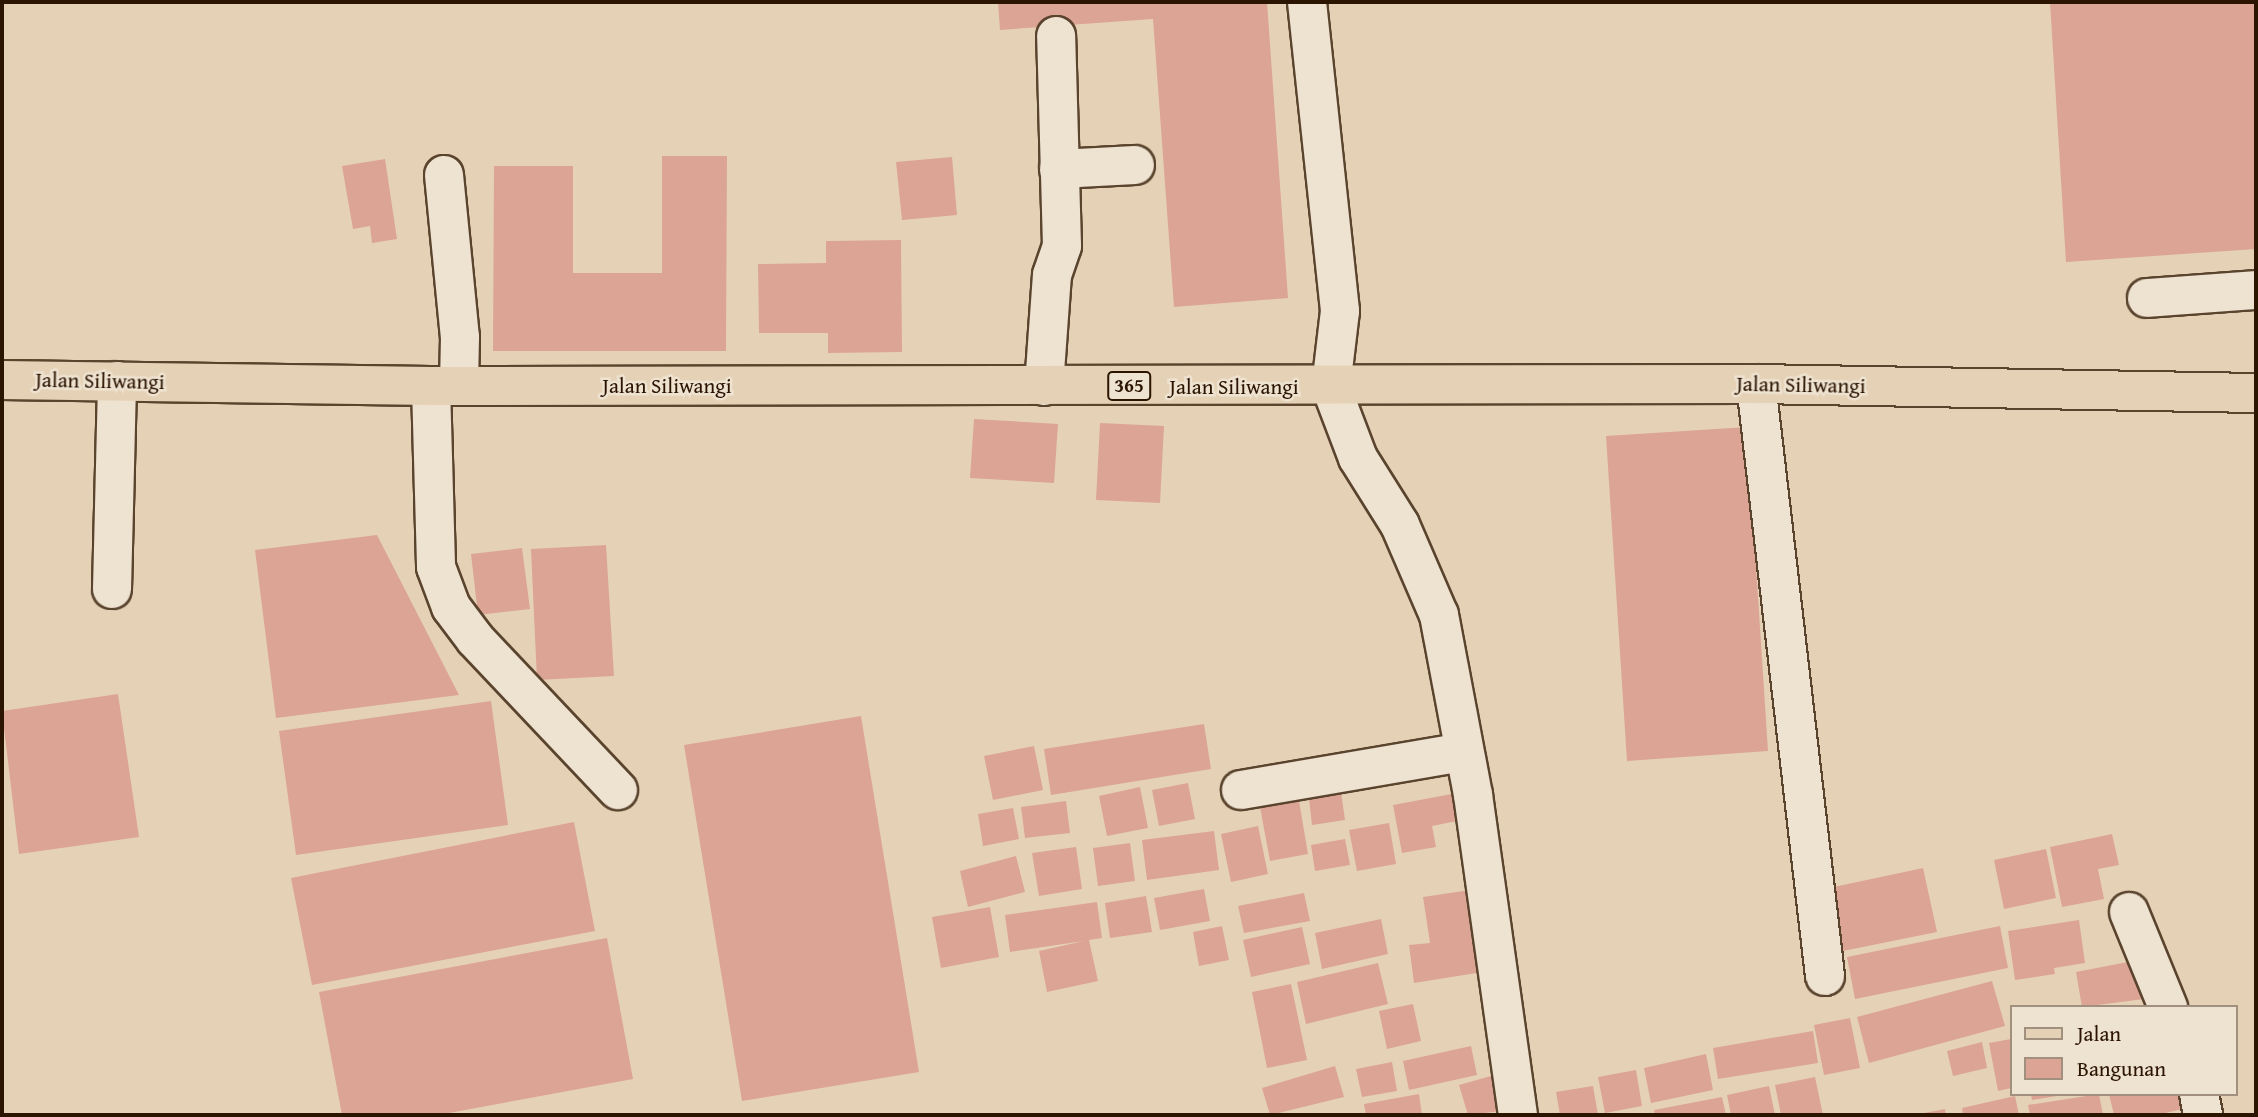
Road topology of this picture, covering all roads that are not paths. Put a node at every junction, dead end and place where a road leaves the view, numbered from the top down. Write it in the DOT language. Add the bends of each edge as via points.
graph roads {
  1 [pos="1307,2"];
  2 [pos="1056,36"];
  3 [pos="1135,165"];
  4 [pos="1059,169"];
  5 [pos="444,175"];
  6 [pos="2256,290"];
  7 [pos="2147,298"];
  8 [pos="2,380"];
  9 [pos="117,381"];
  10 [pos="1756,384"];
  11 [pos="445,386"];
  12 [pos="1044,386"];
  13 [pos="1331,387"];
  14 [pos="2256,393"];
  15 [pos="112,589"];
  16 [pos="1463,752"];
  17 [pos="618,790"];
  18 [pos="1241,790"];
  19 [pos="2129,912"];
  20 [pos="1825,976"];
  21 [pos="2167,1005"];
  22 [pos="2199,1096"];
  23 [pos="1518,1115"];
  24 [pos="2203,1115"];
  1 -- 13 [label="street" via="1340,311"];
  2 -- 4 [label="street"];
  3 -- 4 [label="street"];
  4 -- 12 [label="street" via="1062,246 1052,275"];
  5 -- 11 [label="street" via="460,337"];
  6 -- 7 [label="street"];
  8 -- 9 [label="main road, Jalan Siliwangi / 365"];
  9 -- 11 [label="main road, Jalan Siliwangi / 365"];
  9 -- 15 [label="street"];
  10 -- 13 [label="main road, Jalan Siliwangi / 365"];
  10 -- 14 [label="main road, Jalan Siliwangi / 365"];
  10 -- 20 [label="street"];
  11 -- 12 [label="main road, Jalan Siliwangi / 365"];
  11 -- 17 [label="street" via="436,567 451,607 475,639"];
  12 -- 13 [label="main road, Jalan Siliwangi / 365"];
  13 -- 16 [label="street" via="1358,458 1400,525 1439,615"];
  16 -- 18 [label="street"];
  16 -- 23 [label="street" via="1474,795"];
  19 -- 21 [label="street"];
  22 -- 24 [label="street"];
}
